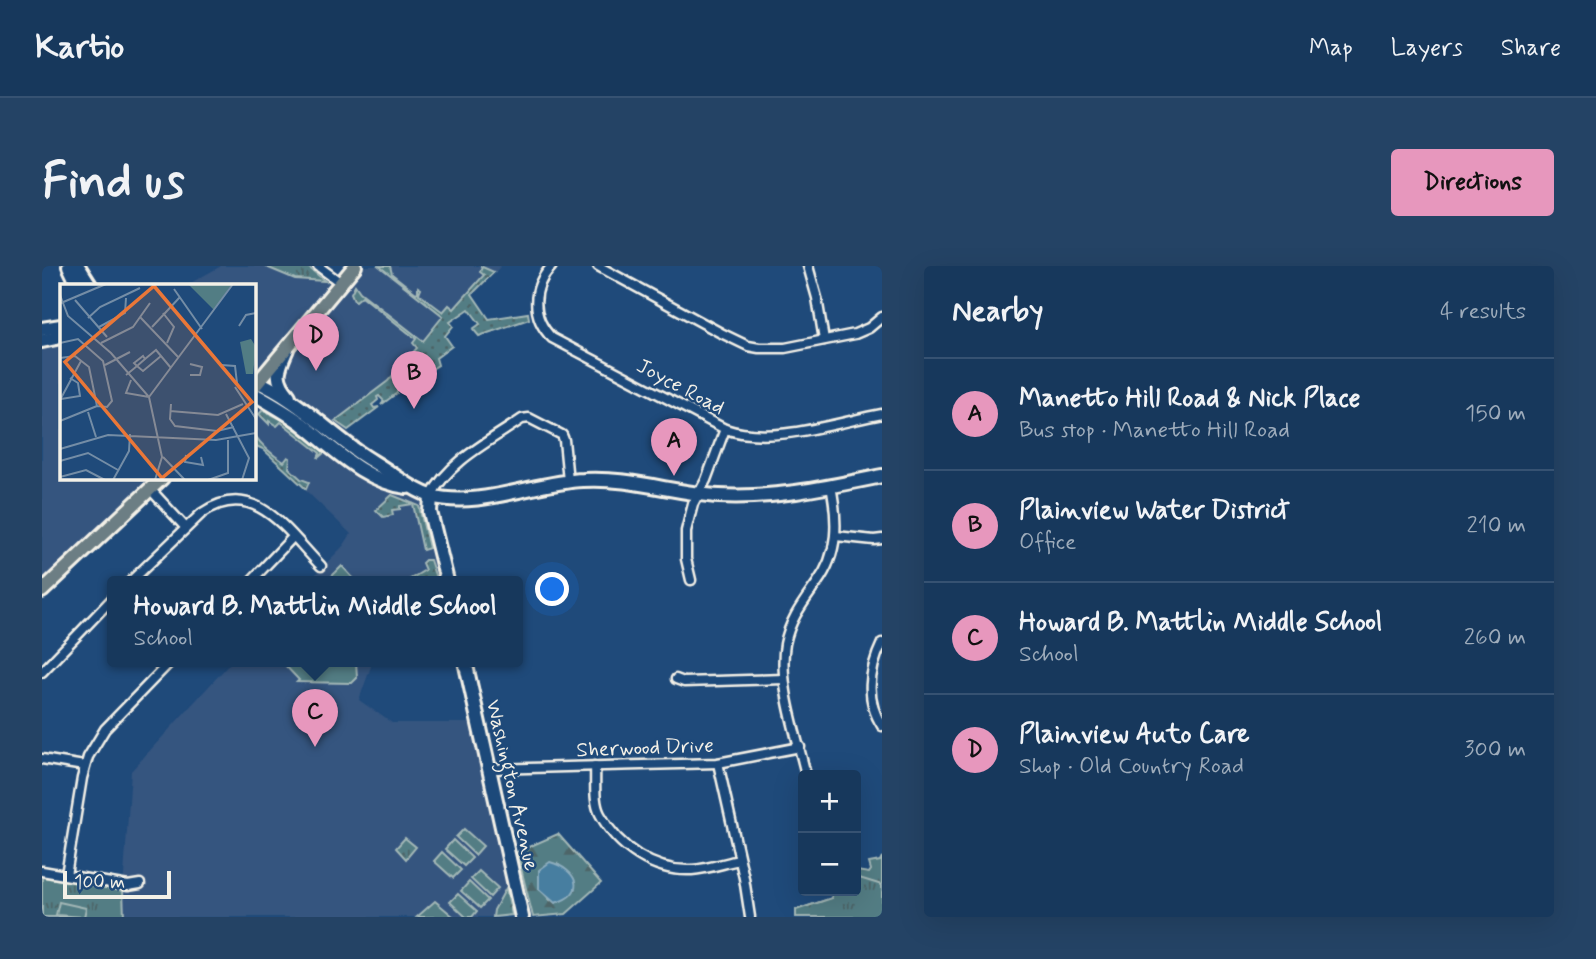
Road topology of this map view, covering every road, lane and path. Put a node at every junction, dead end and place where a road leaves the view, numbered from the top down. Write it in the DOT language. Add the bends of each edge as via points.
graph roads {
  1 [pos="69,266"];
  2 [pos="78,266"];
  3 [pos="318,266"];
  4 [pos="355,266"];
  5 [pos="552,266"];
  6 [pos="598,266"];
  7 [pos="808,266"];
  8 [pos="341,283"];
  9 [pos="78,284"];
  10 [pos="89,284"];
  11 [pos="882,317"];
  12 [pos="60,326"];
  13 [pos="42,329"];
  14 [pos="60,337"];
  15 [pos="824,340"];
  16 [pos="42,341"];
  17 [pos="290,343"];
  18 [pos="256,385"];
  19 [pos="256,386"];
  20 [pos="256,387"];
  21 [pos="296,404"];
  22 [pos="882,414"];
  23 [pos="724,429"];
  24 [pos="339,445"];
  25 [pos="882,476"];
  26 [pos="160,480"];
  27 [pos="568,481"];
  28 [pos="831,486"];
  29 [pos="150,489"];
  30 [pos="699,492"];
  31 [pos="430,496"];
  32 [pos="186,528"];
  33 [pos="836,536"];
  34 [pos="293,537"];
  35 [pos="882,539"];
  36 [pos="321,566"];
  37 [pos="136,576"];
  38 [pos="256,576"];
  39 [pos="446,576"];
  40 [pos="691,580"];
  41 [pos="42,591"];
  42 [pos="107,604"];
  43 [pos="882,643"];
  44 [pos="165,667"];
  45 [pos="466,667"];
  46 [pos="42,672"];
  47 [pos="784,678"];
  48 [pos="676,679"];
  49 [pos="882,726"];
  50 [pos="800,747"];
  51 [pos="42,759"];
  52 [pos="718,763"];
  53 [pos="85,766"];
  54 [pos="595,766"];
  55 [pos="489,769"];
  56 [pos="805,770"];
  57 [pos="739,860"];
  58 [pos="42,871"];
  59 [pos="66,875"];
  60 [pos="139,884"];
  61 [pos="522,917"];
  62 [pos="750,917"];
  1 -- 9 [label="main road"];
  2 -- 10 [label="main road"];
  3 -- 8 [label="street"];
  4 -- 8 [label="main road"];
  5 -- 23 [label="street, Joyce Road" via="536,297 544,330 560,343"];
  6 -- 15 [label="street" via="748,346 772,349"];
  7 -- 15 [label="street"];
  8 -- 17 [label="main road"];
  11 -- 15 [label="street" via="862,332"];
  12 -- 13 [label="main road"];
  14 -- 16 [label="main road"];
  17 -- 18 [label="main road"];
  17 -- 21 [label="main road" via="278,371 280,384"];
  19 -- 21 [label="main road"];
  20 -- 24 [label="main road" via="298,421"];
  21 -- 24 [label="main road"];
  22 -- 23 [label="street, Joyce Road" via="778,434 748,435"];
  23 -- 30 [label="street"];
  24 -- 31 [label="main road" via="362,470"];
  25 -- 28 [label="main road"];
  26 -- 29 [label="main road"];
  27 -- 30 [label="main road" via="635,481"];
  27 -- 31 [label="main road" via="483,498"];
  27 -- 31 [label="street" via="562,435 529,418 457,464 438,481"];
  28 -- 30 [label="main road" via="751,497"];
  28 -- 33 [label="street"];
  29 -- 32 [label="street"];
  29 -- 41 [label="main road"];
  30 -- 40 [label="street" via="686,531"];
  31 -- 39 [label="main road"];
  32 -- 34 [label="street" via="214,505 242,500 264,509"];
  32 -- 37 [label="street"];
  33 -- 35 [label="street"];
  33 -- 47 [label="street" via="827,567 790,625"];
  34 -- 36 [label="street"];
  34 -- 38 [label="street"];
  42 -- 46 [label="street"];
  43 -- 49 [label="street" via="871,678 874,709"];
  44 -- 53 [label="street" via="106,729"];
  45 -- 55 [label="main road, Washington Avenue"];
  47 -- 48 [label="street"];
  47 -- 50 [label="street"];
  50 -- 52 [label="street, Sherwood Drive"];
  50 -- 56 [label="street"];
  51 -- 53 [label="street"];
  52 -- 54 [label="street, Sherwood Drive"];
  52 -- 57 [label="street"];
  53 -- 59 [label="street"];
  54 -- 55 [label="street, Sherwood Drive"];
  54 -- 57 [label="street" via="599,814 638,856 662,866 691,870"];
  55 -- 61 [label="main road, Washington Avenue"];
  57 -- 62 [label="street"];
  58 -- 59 [label="street"];
  59 -- 60 [label="street"];
}
